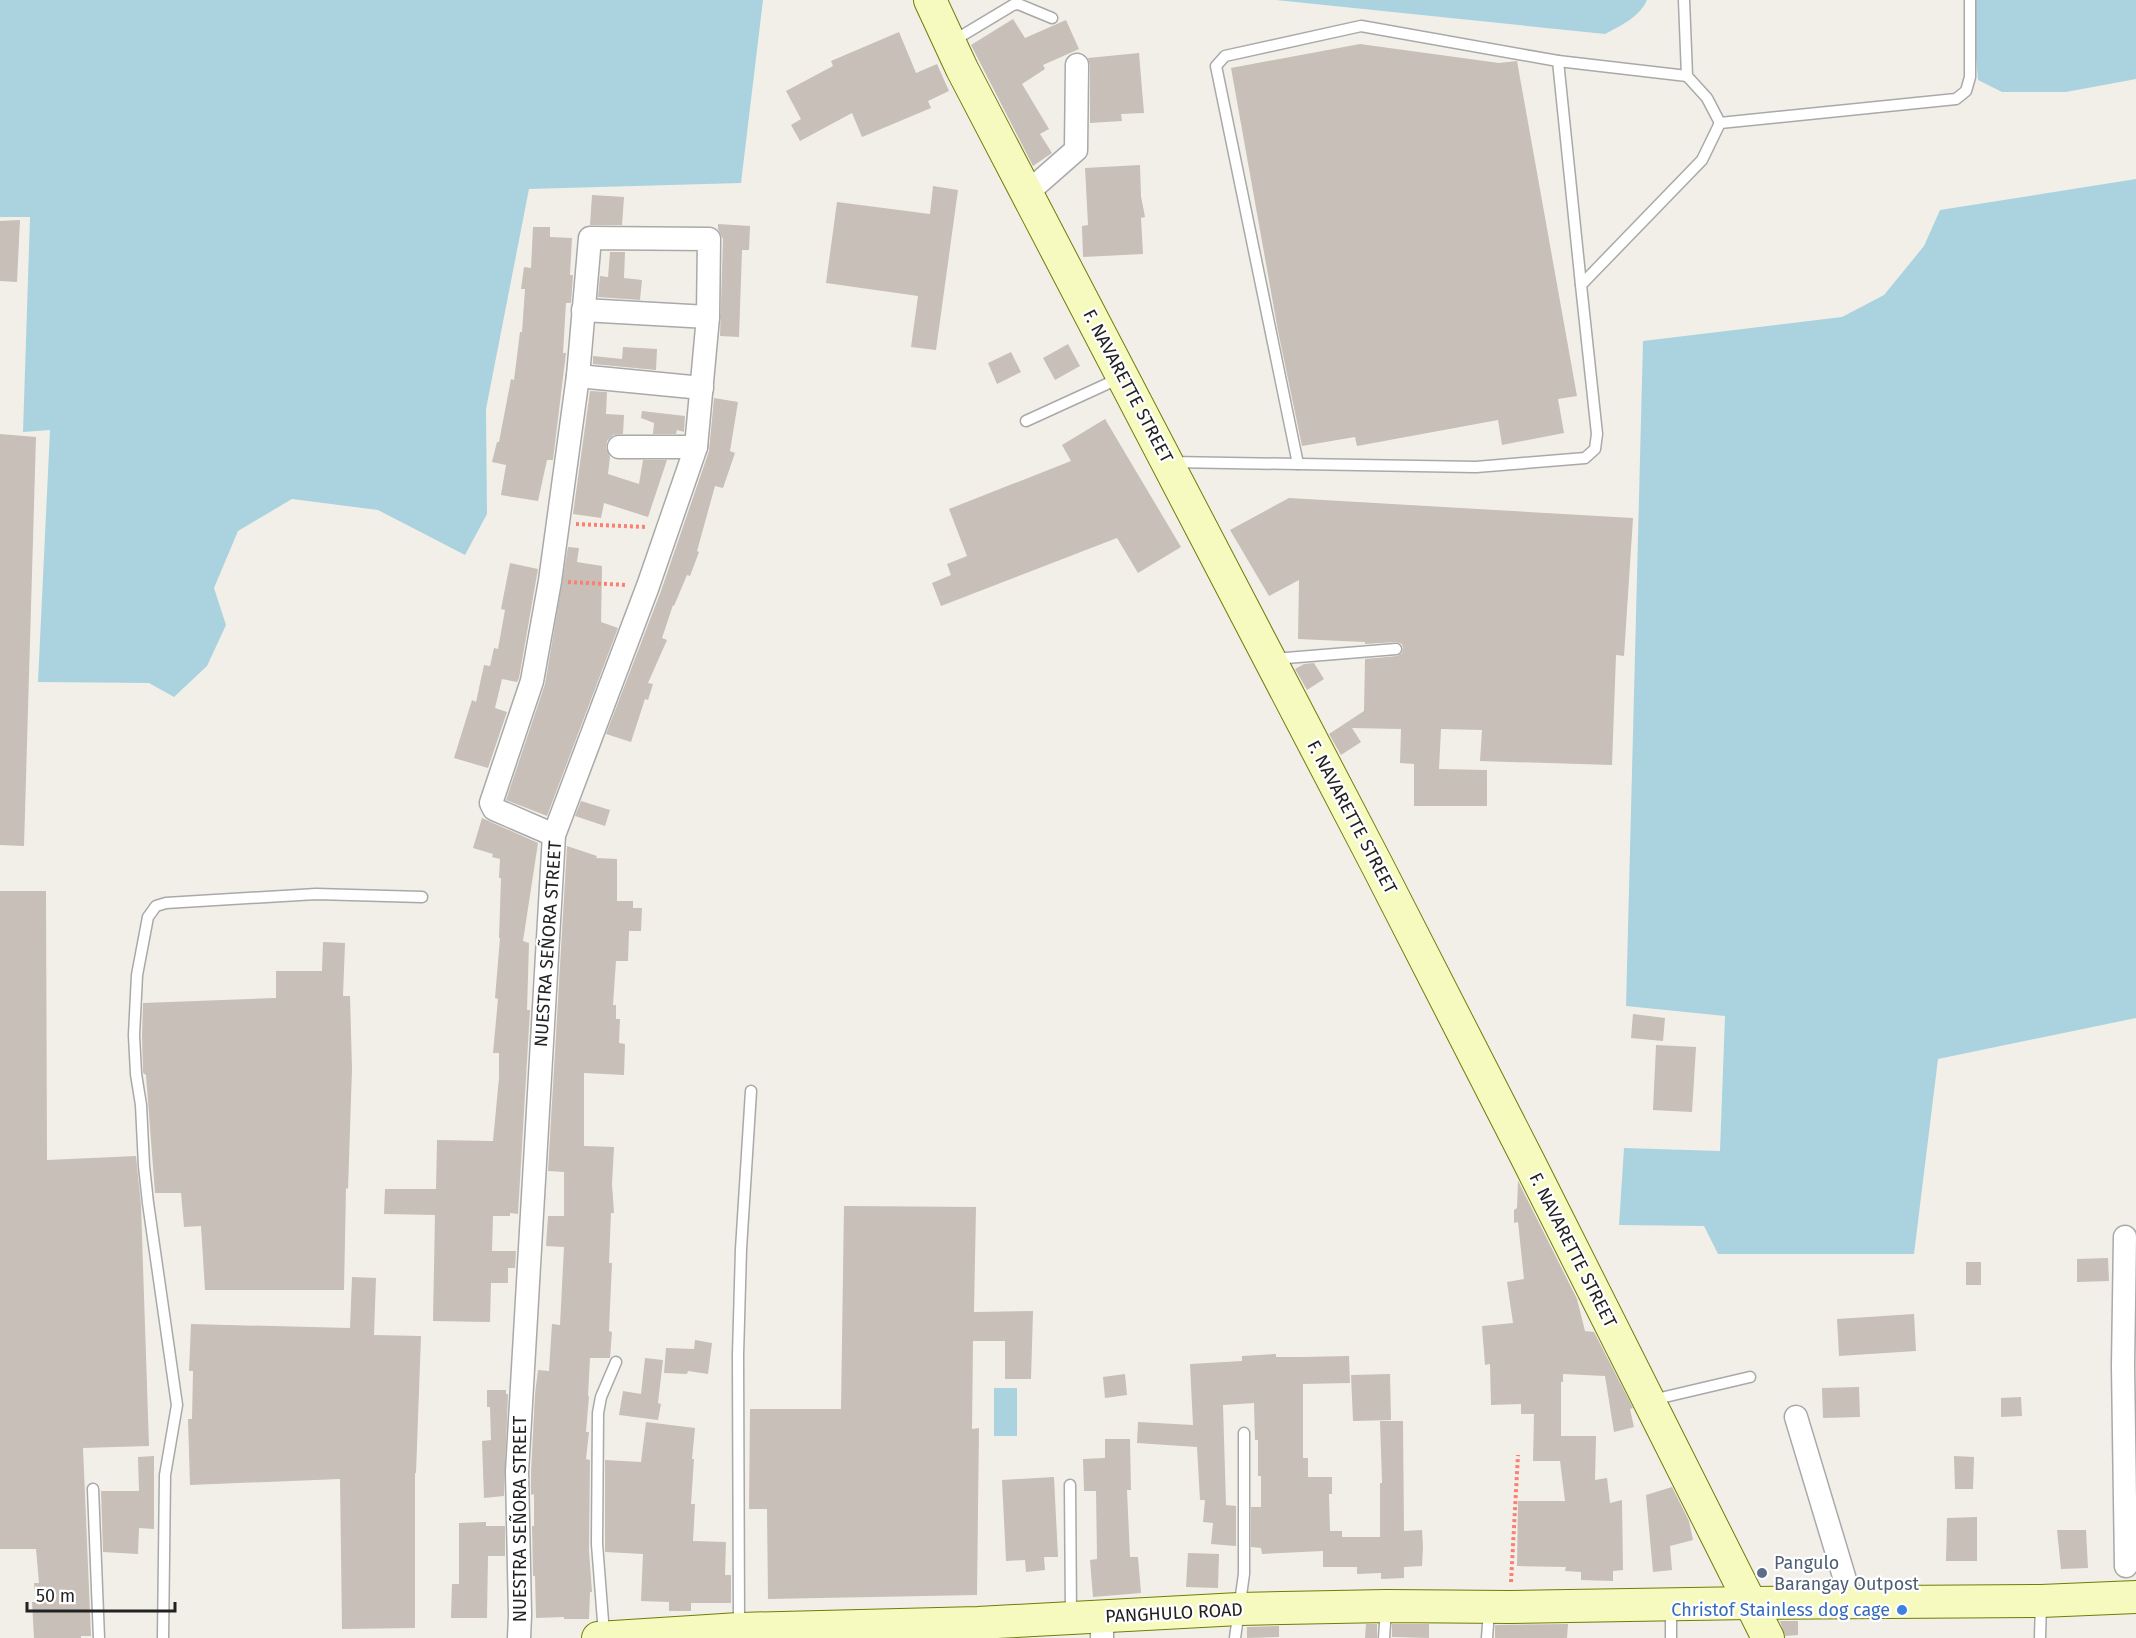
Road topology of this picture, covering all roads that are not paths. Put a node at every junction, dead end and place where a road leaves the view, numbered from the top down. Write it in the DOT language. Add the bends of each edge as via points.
graph roads {
  1 [pos="930,0"];
  2 [pos="1684,0"];
  3 [pos="1970,0"];
  4 [pos="1052,18"];
  5 [pos="950,42"];
  6 [pos="1558,61"];
  7 [pos="1077,65"];
  8 [pos="1688,76"];
  9 [pos="1720,123"];
  10 [pos="1027,193"];
  11 [pos="1581,285"];
  12 [pos="584,310"];
  13 [pos="708,317"];
  14 [pos="578,376"];
  15 [pos="1123,376"];
  16 [pos="702,388"];
  17 [pos="1026,421"];
  18 [pos="619,447"];
  19 [pos="696,447"];
  20 [pos="1168,462"];
  21 [pos="1298,464"];
  22 [pos="1396,649"];
  23 [pos="1269,659"];
  24 [pos="554,834"];
  25 [pos="422,897"];
  26 [pos="751,1091"];
  27 [pos="2125,1237"];
  28 [pos="616,1362"];
  29 [pos="1750,1377"];
  30 [pos="1649,1401"];
  31 [pos="1796,1417"];
  32 [pos="1244,1433"];
  33 [pos="1070,1485"];
  34 [pos="93,1489"];
  35 [pos="2129,1587"];
  36 [pos="2041,1601"];
  37 [pos="1750,1603"];
  38 [pos="1852,1603"];
  39 [pos="1671,1605"];
  40 [pos="1386,1606"];
  41 [pos="1499,1607"];
  42 [pos="1071,1617"];
  43 [pos="1237,1624"];
  44 [pos="1102,1627"];
  45 [pos="739,1629"];
  46 [pos="978,1630"];
  47 [pos="99,1638"];
  48 [pos="163,1638"];
  49 [pos="519,1638"];
  50 [pos="598,1638"];
  51 [pos="604,1638"];
  52 [pos="1384,1638"];
  53 [pos="1487,1638"];
  54 [pos="1671,1638"];
  55 [pos="1768,1638"];
  56 [pos="2040,1638"];
  1 -- 5 [label="main road, F. NAVARETTE STREET"];
  2 -- 8 [label="lane"];
  3 -- 9 [label="lane" via="1970,77 1966,91 1956,99"];
  4 -- 5 [label="lane" via="1013,5"];
  5 -- 10 [label="main road, F. NAVARETTE STREET"];
  6 -- 8 [label="lane"];
  6 -- 11 [label="lane"];
  6 -- 21 [label="lane" via="1361,26 1225,56 1216,66"];
  7 -- 10 [label="street" via="1076,150"];
  8 -- 9 [label="lane" via="1707,98"];
  9 -- 11 [label="lane" via="1702,160"];
  10 -- 15 [label="main road, F. NAVARETTE STREET"];
  11 -- 21 [label="lane" via="1597,434 1594,448 1585,459 1476,467"];
  12 -- 13 [label="street"];
  12 -- 13 [label="street, NUESTRA SEÑORA STREET" via="590,238 709,239"];
  12 -- 14 [label="street"];
  13 -- 16 [label="street, NUESTRA SEÑORA STREET"];
  14 -- 16 [label="street"];
  14 -- 24 [label="street" via="532,681 491,803 494,809"];
  15 -- 17 [label="lane"];
  15 -- 20 [label="main road, F. NAVARETTE STREET"];
  16 -- 19 [label="street, NUESTRA SEÑORA STREET"];
  18 -- 19 [label="street"];
  19 -- 24 [label="street, NUESTRA SEÑORA STREET"];
  20 -- 21 [label="lane"];
  20 -- 23 [label="main road, F. NAVARETTE STREET"];
  22 -- 23 [label="lane"];
  23 -- 30 [label="main road, F. NAVARETTE STREET"];
  24 -- 49 [label="street, NUESTRA SEÑORA STREET" via="517,1472"];
  25 -- 48 [label="lane" via="316,894 166,903 156,906 148,917 137,975 136,1074 146,1184 177,1405 165,1475"];
  26 -- 45 [label="lane" via="738,1355"];
  27 -- 35 [label="street" via="2123,1366"];
  28 -- 51 [label="lane" via="598,1413 597,1544"];
  29 -- 30 [label="lane"];
  30 -- 37 [label="main road, F. NAVARETTE STREET"];
  31 -- 38 [label="street"];
  32 -- 43 [label="lane" via="1244,1574"];
  33 -- 42 [label="lane"];
  34 -- 47 [label="lane"];
  35 -- 36 [label="main road, PANGHULO ROAD"];
  36 -- 38 [label="main road, PANGHULO ROAD"];
  36 -- 56 [label="lane"];
  37 -- 38 [label="main road, PANGHULO ROAD"];
  37 -- 39 [label="main road, PANGHULO ROAD"];
  37 -- 55 [label="main road, F. NAVARETTE STREET"];
  39 -- 41 [label="main road, PANGHULO ROAD"];
  39 -- 54 [label="lane"];
  40 -- 41 [label="main road, PANGHULO ROAD"];
  40 -- 43 [label="main road, PANGHULO ROAD"];
  40 -- 52 [label="lane"];
  41 -- 53 [label="lane"];
  42 -- 44 [label="main road, PANGHULO ROAD"];
  42 -- 46 [label="main road, PANGHULO ROAD"];
  43 -- 44 [label="main road, PANGHULO ROAD"];
  45 -- 46 [label="main road, PANGHULO ROAD"];
  45 -- 51 [label="main road, PANGHULO ROAD"];
  50 -- 51 [label="main road, PANGHULO ROAD"];
}
